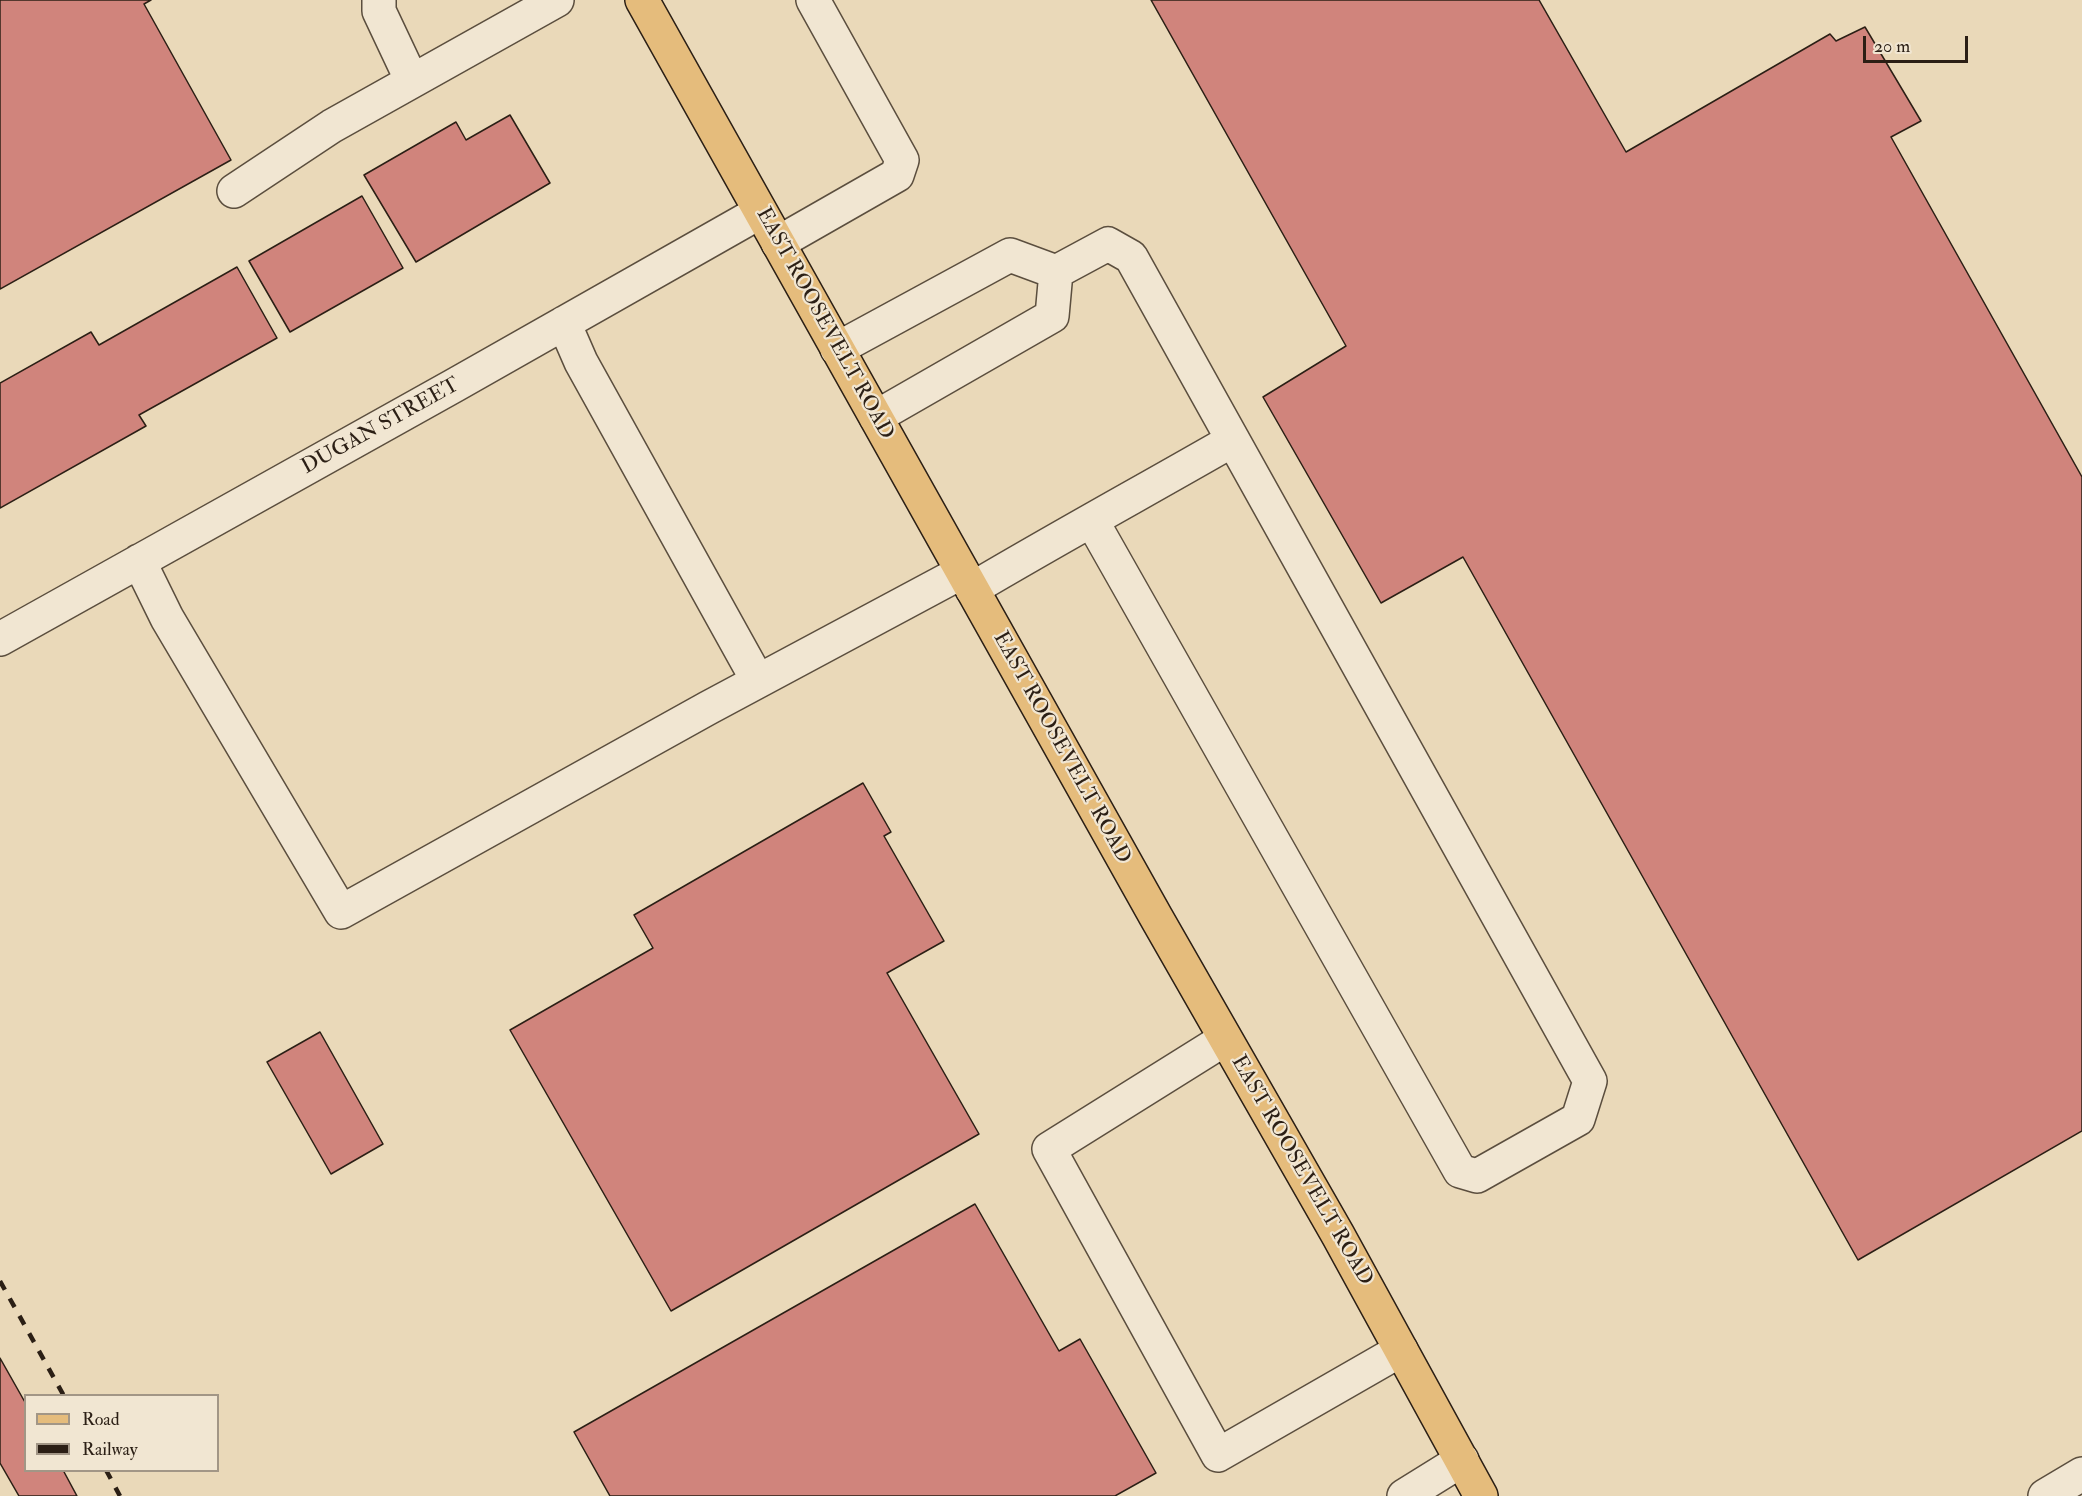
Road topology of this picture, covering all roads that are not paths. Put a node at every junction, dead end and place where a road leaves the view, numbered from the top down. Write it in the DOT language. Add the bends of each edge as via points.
graph roads {
  1 [pos="379,0"];
  2 [pos="557,0"];
  3 [pos="642,0"];
  4 [pos="813,0"];
  5 [pos="412,81"];
  6 [pos="234,191"];
  7 [pos="760,212"];
  8 [pos="778,243"];
  9 [pos="1056,272"];
  10 [pos="564,323"];
  11 [pos="837,349"];
  12 [pos="876,417"];
  13 [pos="1233,440"];
  14 [pos="1092,521"];
  15 [pos="139,561"];
  16 [pos="967,580"];
  17 [pos="0,639"];
  18 [pos="758,681"];
  19 [pos="1225,1039"];
  20 [pos="1401,1350"];
  21 [pos="1462,1460"];
  22 [pos="2082,1474"];
  23 [pos="1404,1496"];
  24 [pos="1481,1496"];
  25 [pos="2045,1496"];
  1 -- 5 [label="street" via="379,11"];
  2 -- 5 [label="street"];
  3 -- 7 [label="main road, EAST ROOSEVELT ROAD"];
  4 -- 8 [label="street" via="902,160 897,175"];
  5 -- 6 [label="street" via="332,126"];
  7 -- 8 [label="main road, EAST ROOSEVELT ROAD"];
  7 -- 10 [label="street, DUGAN STREET"];
  8 -- 11 [label="main road, EAST ROOSEVELT ROAD"];
  9 -- 11 [label="street" via="1010,255"];
  9 -- 12 [label="street" via="1052,316"];
  9 -- 13 [label="street" via="1108,244 1131,257"];
  10 -- 15 [label="street, DUGAN STREET"];
  10 -- 18 [label="street" via="581,362"];
  11 -- 12 [label="main road, EAST ROOSEVELT ROAD"];
  12 -- 16 [label="main road, EAST ROOSEVELT ROAD"];
  13 -- 14 [label="street"];
  13 -- 14 [label="street" via="1590,1081 1578,1119 1476,1176 1460,1171"];
  14 -- 16 [label="street"];
  15 -- 17 [label="street, DUGAN STREET"];
  15 -- 18 [label="street" via="167,618 341,912"];
  16 -- 18 [label="street"];
  16 -- 19 [label="main road, EAST ROOSEVELT ROAD"];
  19 -- 20 [label="main road, EAST ROOSEVELT ROAD"];
  19 -- 20 [label="street" via="1049,1149 1218,1455"];
  20 -- 21 [label="main road, EAST ROOSEVELT ROAD"];
  21 -- 23 [label="street"];
  21 -- 24 [label="main road, EAST ROOSEVELT ROAD"];
  22 -- 25 [label="street"];
}
